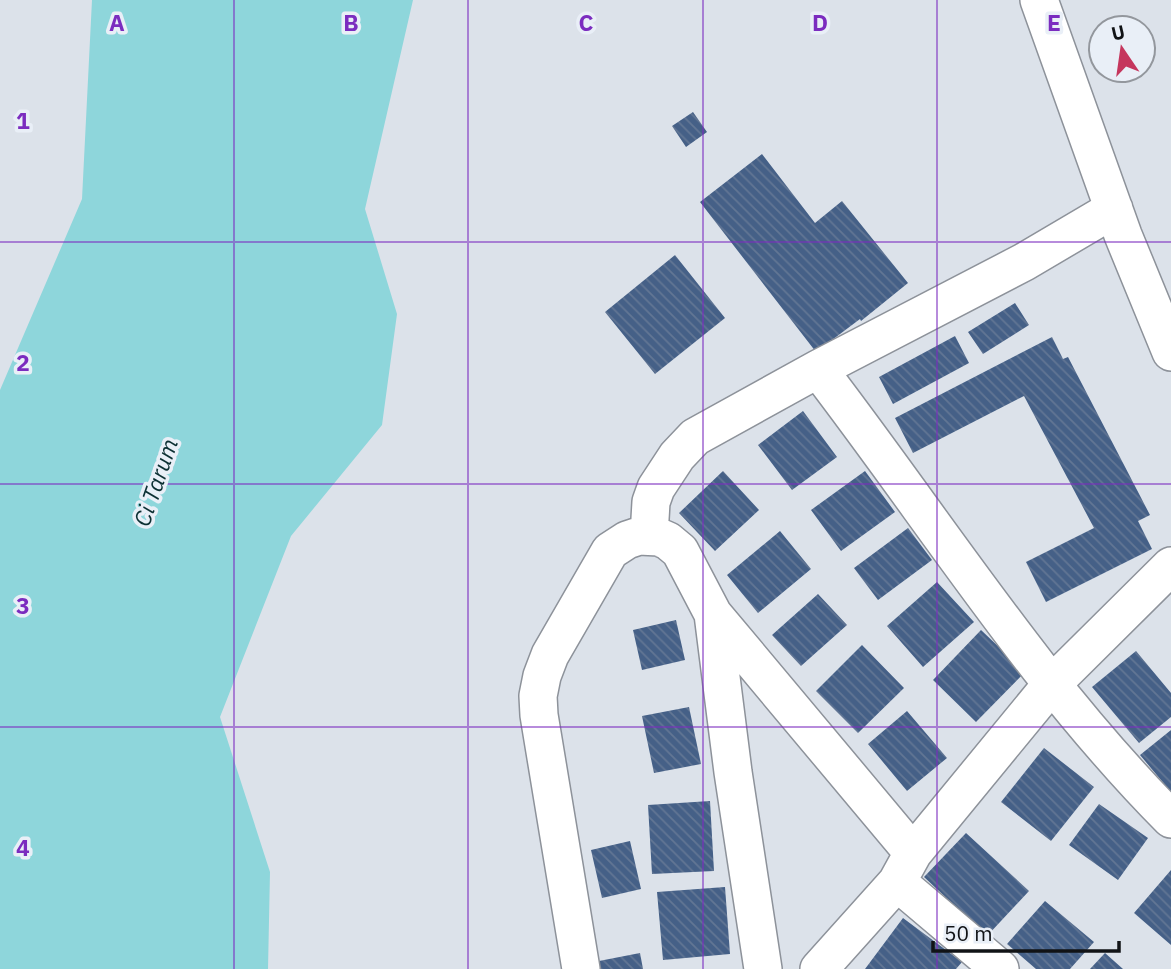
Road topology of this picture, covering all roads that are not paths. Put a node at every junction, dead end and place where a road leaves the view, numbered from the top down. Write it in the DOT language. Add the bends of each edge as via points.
graph roads {
  1 [pos="1039,0"];
  2 [pos="1114,209"];
  3 [pos="1171,352"];
  4 [pos="818,369"];
  5 [pos="649,536"];
  6 [pos="1171,566"];
  7 [pos="713,614"];
  8 [pos="1051,685"];
  9 [pos="1171,819"];
  10 [pos="905,868"];
  11 [pos="581,969"];
  12 [pos="764,969"];
  13 [pos="819,969"];
  14 [pos="1000,969"];
  1 -- 2 [label="street"];
  2 -- 3 [label="street"];
  2 -- 4 [label="street" via="1024,262"];
  4 -- 5 [label="street" via="695,437 656,488"];
  4 -- 8 [label="street"];
  5 -- 7 [label="street" via="668,541 680,551"];
  5 -- 11 [label="street" via="627,540 610,551 550,655 540,686 539,715"];
  6 -- 8 [label="street"];
  7 -- 10 [label="street"];
  7 -- 12 [label="street"];
  8 -- 9 [label="street"];
  8 -- 10 [label="street"];
  10 -- 13 [label="street"];
  10 -- 14 [label="street"];
}
